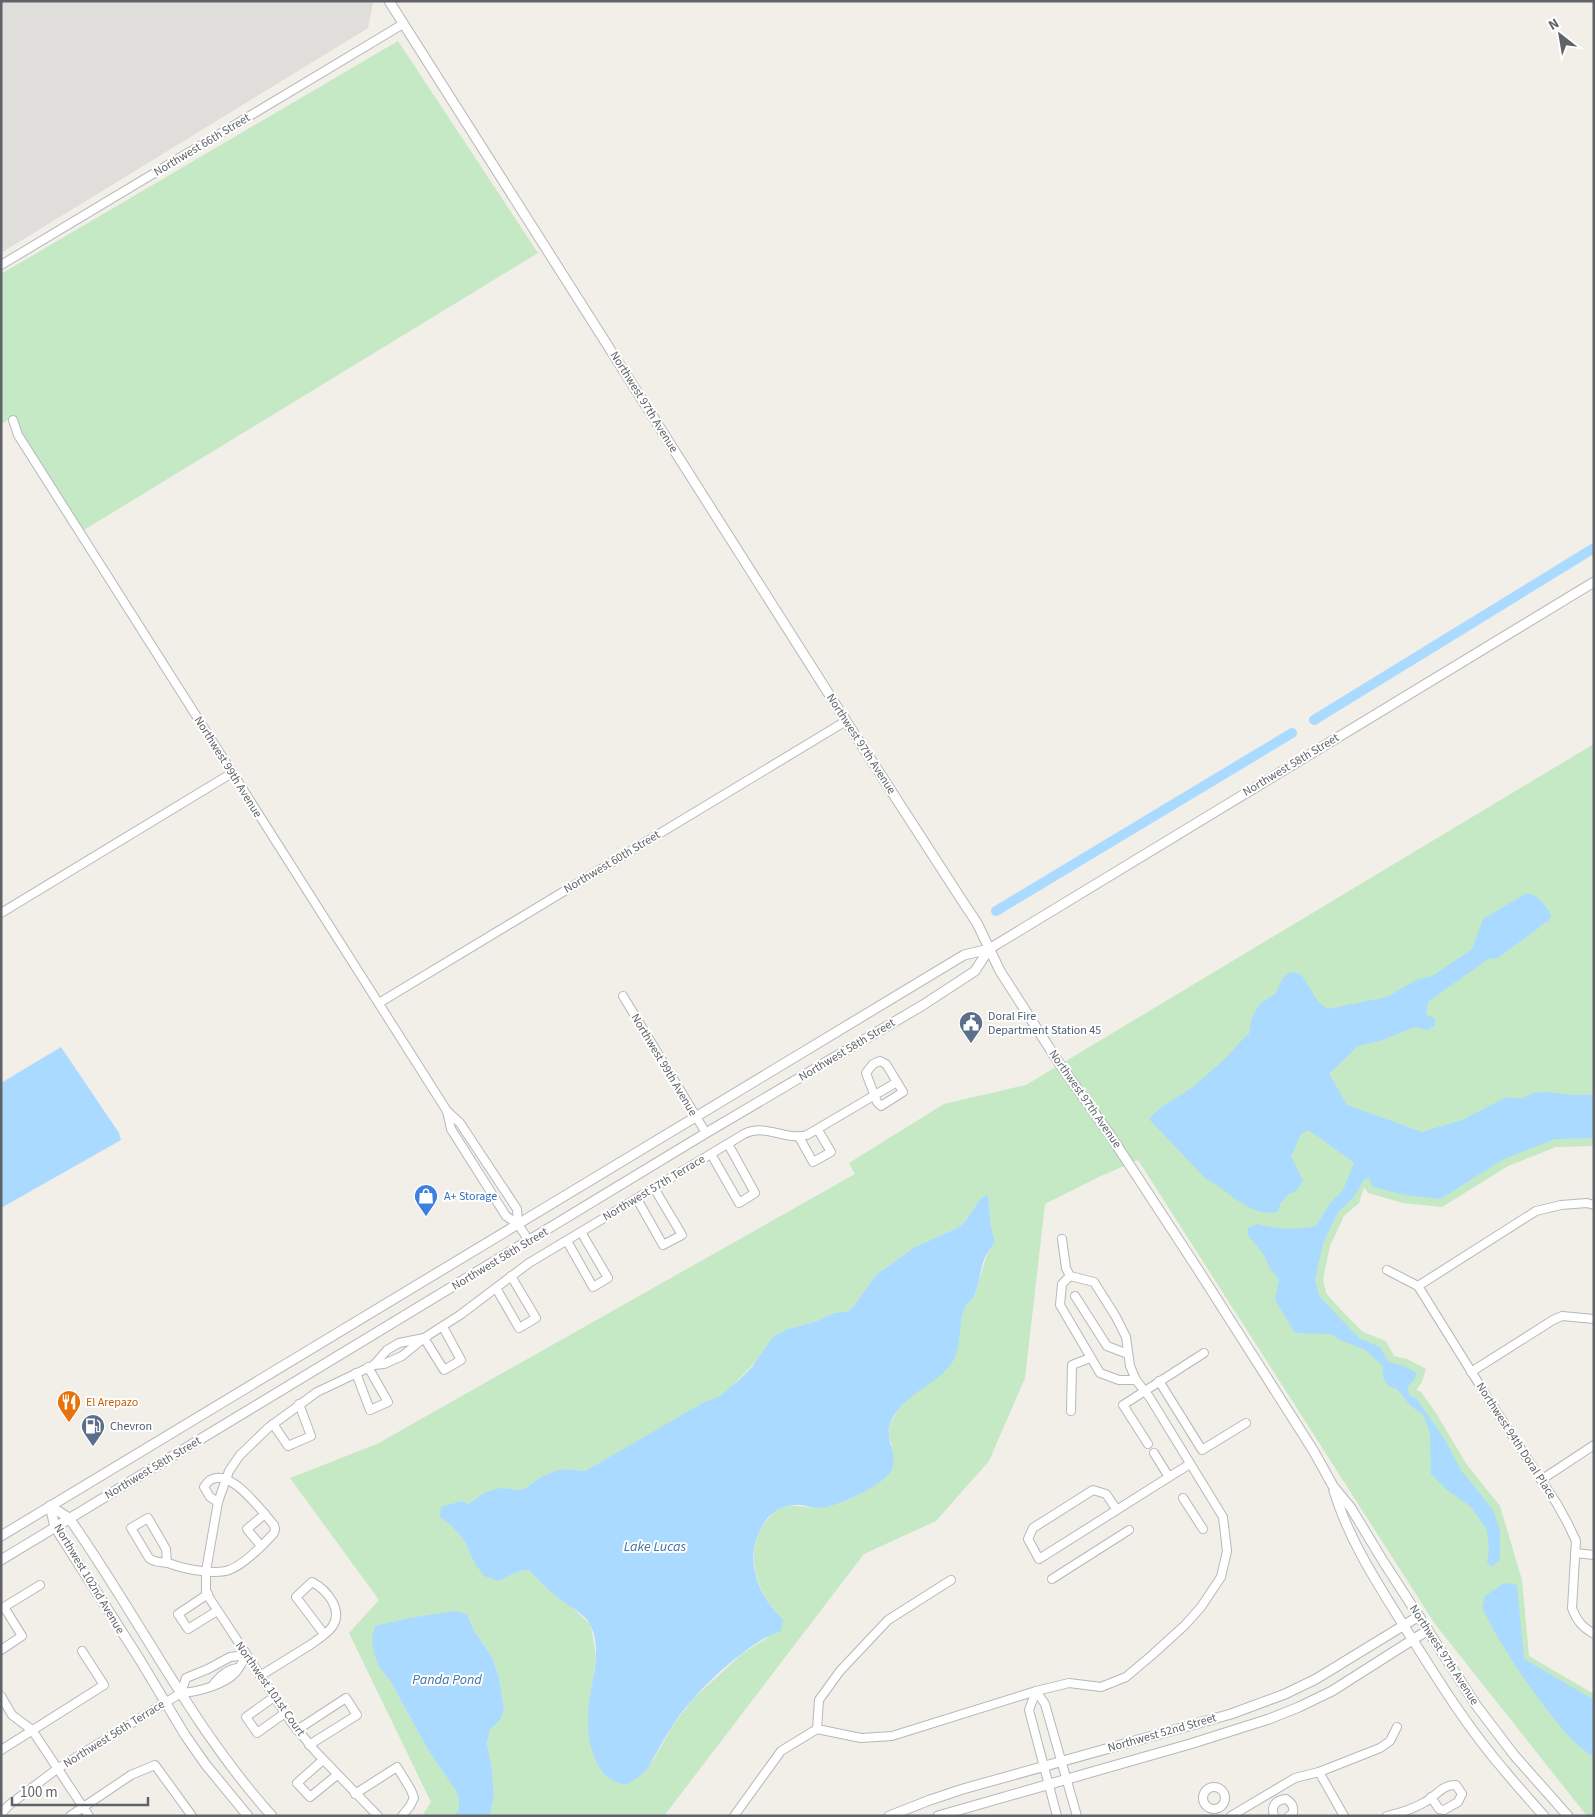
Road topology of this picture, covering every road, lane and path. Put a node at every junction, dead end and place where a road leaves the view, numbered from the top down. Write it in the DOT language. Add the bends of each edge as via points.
graph roads {
  1 [pos="389,1"];
  2 [pos="403,24"];
  3 [pos="1,265"];
  4 [pos="13,420"];
  5 [pos="1594,582"];
  6 [pos="846,720"];
  7 [pos="232,773"];
  8 [pos="1,913"];
  9 [pos="989,949"];
  10 [pos="623,996"];
  11 [pos="379,1003"];
  12 [pos="897,1082"];
  13 [pos="874,1095"];
  14 [pos="447,1111"];
  15 [pos="696,1116"];
  16 [pos="818,1130"];
  17 [pos="706,1133"];
  18 [pos="799,1137"];
  19 [pos="728,1144"];
  20 [pos="711,1154"];
  21 [pos="654,1188"];
  22 [pos="637,1198"];
  23 [pos="1594,1205"];
  24 [pos="518,1224"];
  25 [pos="581,1232"];
  26 [pos="1062,1240"];
  27 [pos="529,1241"];
  28 [pos="567,1241"];
  29 [pos="1387,1270"];
  30 [pos="511,1276"];
  31 [pos="1070,1276"];
  32 [pos="1418,1286"];
  33 [pos="496,1288"];
  34 [pos="1075,1296"];
  35 [pos="1594,1319"];
  36 [pos="442,1327"];
  37 [pos="424,1338"];
  38 [pos="1204,1352"];
  39 [pos="1128,1354"];
  40 [pos="1090,1358"];
  41 [pos="371,1366"];
  42 [pos="1471,1372"];
  43 [pos="356,1373"];
  44 [pos="1136,1380"];
  45 [pos="1159,1381"];
  46 [pos="1144,1390"];
  47 [pos="299,1404"];
  48 [pos="1071,1411"];
  49 [pos="1246,1423"];
  50 [pos="273,1424"];
  51 [pos="1148,1444"];
  52 [pos="1594,1445"];
  53 [pos="1154,1453"];
  54 [pos="1190,1464"];
  55 [pos="1169,1477"];
  56 [pos="225,1480"];
  57 [pos="1541,1480"];
  58 [pos="1333,1486"];
  59 [pos="1183,1498"];
  60 [pos="218,1502"];
  61 [pos="50,1506"];
  62 [pos="1117,1510"];
  63 [pos="264,1514"];
  64 [pos="69,1518"];
  65 [pos="55,1527"];
  66 [pos="1203,1529"];
  67 [pos="1129,1530"];
  68 [pos="1,1536"];
  69 [pos="261,1546"];
  70 [pos="1575,1553"];
  71 [pos="1594,1555"];
  72 [pos="1,1560"];
  73 [pos="167,1563"];
  74 [pos="206,1571"];
  75 [pos="1052,1579"];
  76 [pos="951,1580"];
  77 [pos="40,1585"];
  78 [pos="208,1594"];
  79 [pos="217,1611"];
  80 [pos="1419,1616"];
  81 [pos="1404,1625"];
  82 [pos="1428,1630"];
  83 [pos="324,1634"];
  84 [pos="1594,1634"];
  85 [pos="1413,1640"];
  86 [pos="1,1650"];
  87 [pos="82,1651"];
  88 [pos="246,1654"];
  89 [pos="260,1676"];
  90 [pos="1304,1685"];
  91 [pos="1036,1691"];
  92 [pos="180,1693"];
  93 [pos="1,1696"];
  94 [pos="274,1696"];
  95 [pos="1312,1701"];
  96 [pos="166,1702"];
  97 [pos="285,1713"];
  98 [pos="1396,1727"];
  99 [pos="817,1729"];
  100 [pos="32,1730"];
  101 [pos="297,1730"];
  102 [pos="309,1745"];
  103 [pos="1,1750"];
  104 [pos="323,1760"];
  105 [pos="1062,1761"];
  106 [pos="1044,1766"];
  107 [pos="57,1769"];
  108 [pos="1319,1772"];
  109 [pos="337,1775"];
  110 [pos="1066,1778"];
  111 [pos="1049,1783"];
  112 [pos="1271,1792"];
  113 [pos="356,1794"];
  114 [pos="1431,1798"];
  115 [pos="1278,1801"];
  116 [pos="1222,1806"];
  117 [pos="83,1807"];
  118 [pos="1,1814"];
  119 [pos="70,1816"];
  120 [pos="88,1816"];
  121 [pos="192,1816"];
  122 [pos="248,1816"];
  123 [pos="272,1816"];
  124 [pos="378,1816"];
  125 [pos="402,1816"];
  126 [pos="734,1816"];
  127 [pos="889,1816"];
  128 [pos="938,1816"];
  129 [pos="1058,1816"];
  130 [pos="1077,1816"];
  131 [pos="1229,1816"];
  132 [pos="1274,1816"];
  133 [pos="1290,1816"];
  134 [pos="1344,1816"];
  135 [pos="1387,1816"];
  136 [pos="1544,1816"];
  137 [pos="1568,1816"];
  1 -- 2 [label="street, Northwest 97th Avenue"];
  2 -- 3 [label="street, Northwest 66th Street"];
  2 -- 6 [label="street, Northwest 97th Avenue"];
  4 -- 7 [label="street, Northwest 99th Avenue" via="18,435"];
  5 -- 9 [label="street, Northwest 58th Street"];
  6 -- 9 [label="street, Northwest 97th Avenue" via="968,909"];
  6 -- 11 [label="street, Northwest 60th Street"];
  7 -- 8 [label="street"];
  7 -- 11 [label="street, Northwest 99th Avenue"];
  9 -- 15 [label="street, Northwest 58th Street" via="964,955"];
  9 -- 17 [label="street, Northwest 58th Street" via="975,971 937,996"];
  9 -- 58 [label="street, Northwest 97th Avenue" via="1052,1053 1197,1268"];
  10 -- 15 [label="street, Northwest 99th Avenue"];
  11 -- 14 [label="street, Northwest 99th Avenue"];
  12 -- 13 [label="street"];
  12 -- 13 [label="street" via="903,1092 885,1104 879,1105"];
  12 -- 13 [label="street" via="886,1064 880,1061 873,1064 866,1073"];
  13 -- 16 [label="street"];
  14 -- 24 [label="street, Northwest 99th Avenue" via="460,1123 517,1210"];
  14 -- 24 [label="street, Northwest 99th Avenue" via="451,1129 495,1200 506,1216"];
  15 -- 17 [label="street, Northwest 99th Avenue"];
  15 -- 24 [label="street, Northwest 58th Street"];
  16 -- 18 [label="street"];
  16 -- 18 [label="street" via="831,1152 813,1162"];
  17 -- 27 [label="street, Northwest 58th Street"];
  18 -- 19 [label="street, Northwest 57th Terrace" via="758,1129"];
  19 -- 20 [label="street, Northwest 57th Terrace"];
  19 -- 20 [label="street" via="755,1193 739,1203"];
  20 -- 21 [label="street, Northwest 57th Terrace"];
  21 -- 22 [label="street, Northwest 57th Terrace"];
  21 -- 22 [label="street" via="682,1235 663,1245"];
  22 -- 25 [label="street, Northwest 57th Terrace"];
  23 -- 32 [label="street" via="1561,1205 1536,1211"];
  24 -- 27 [label="street"];
  24 -- 61 [label="street, Northwest 58th Street"];
  25 -- 28 [label="street, Northwest 57th Terrace"];
  25 -- 28 [label="street" via="608,1278 593,1287"];
  26 -- 31 [label="street"];
  27 -- 64 [label="street, Northwest 58th Street"];
  28 -- 30 [label="street, Northwest 57th Terrace"];
  29 -- 32 [label="street"];
  30 -- 33 [label="street, Northwest 57th Terrace"];
  30 -- 33 [label="street" via="536,1318 519,1328"];
  31 -- 39 [label="street" via="1094,1282 1126,1337"];
  31 -- 40 [label="street" via="1062,1284 1060,1305"];
  32 -- 42 [label="street, Northwest 94th Doral Place"];
  33 -- 36 [label="street, Northwest 57th Terrace"];
  34 -- 39 [label="street" via="1108,1346"];
  35 -- 42 [label="street" via="1562,1316"];
  36 -- 37 [label="street, Northwest 57th Terrace"];
  36 -- 37 [label="street" via="462,1360 444,1370"];
  37 -- 41 [label="street, Northwest 57th Terrace" via="397,1359"];
  37 -- 41 [label="street, Northwest 57th Terrace" via="398,1343"];
  38 -- 45 [label="street"];
  39 -- 44 [label="street"];
  40 -- 44 [label="street" via="1100,1373 1119,1380"];
  40 -- 48 [label="street" via="1072,1365"];
  41 -- 43 [label="street, Northwest 57th Terrace"];
  41 -- 43 [label="street" via="388,1402 376,1408 370,1410"];
  42 -- 57 [label="street, Northwest 94th Doral Place"];
  43 -- 47 [label="street, Northwest 57th Terrace"];
  44 -- 46 [label="street"];
  45 -- 46 [label="street"];
  45 -- 49 [label="street" via="1202,1450"];
  46 -- 51 [label="street" via="1123,1405"];
  46 -- 54 [label="street"];
  47 -- 50 [label="street, Northwest 57th Terrace"];
  47 -- 50 [label="street" via="311,1436 288,1446"];
  50 -- 56 [label="street, Northwest 57th Terrace" via="240,1455"];
  52 -- 57 [label="street"];
  53 -- 55 [label="street"];
  54 -- 55 [label="street"];
  54 -- 91 [label="street" via="1224,1517 1227,1551 1221,1577 1201,1607 1126,1677 1101,1688 1069,1683"];
  55 -- 62 [label="street"];
  56 -- 60 [label="street, Northwest 57th Terrace"];
  56 -- 60 [label="street" via="214,1479 204,1487"];
  56 -- 63 [label="street" via="240,1486"];
  57 -- 70 [label="street, Northwest 94th Doral Place" via="1576,1540"];
  58 -- 80 [label="street, Northwest 97th Avenue" via="1351,1508"];
  58 -- 81 [label="street, Northwest 97th Avenue" via="1341,1514 1367,1567"];
  59 -- 66 [label="street"];
  60 -- 74 [label="street, Northwest 57th Terrace"];
  61 -- 64 [label="street, Northwest 102nd Avenue"];
  61 -- 65 [label="street, Northwest 102nd Avenue"];
  61 -- 68 [label="street, Northwest 58th Street"];
  62 -- 62 [label="street" via="1039,1559 1028,1539 1033,1528 1093,1490 1106,1494"];
  63 -- 69 [label="street" via="275,1529"];
  63 -- 69 [label="street" via="247,1529"];
  64 -- 65 [label="street, Northwest 58th Street"];
  64 -- 92 [label="street, Northwest 102nd Avenue"];
  65 -- 72 [label="street, Northwest 58th Street"];
  65 -- 96 [label="street, Northwest 102nd Avenue"];
  67 -- 75 [label="street"];
  69 -- 74 [label="street" via="234,1568 223,1572"];
  70 -- 71 [label="street"];
  70 -- 84 [label="street, Northwest 94th Doral Place" via="1572,1608 1583,1627"];
  73 -- 73 [label="street" via="157,1563 149,1558 131,1528 148,1518 166,1549"];
  73 -- 74 [label="street"];
  74 -- 78 [label="street, Northwest 101st Court"];
  76 -- 99 [label="street" via="888,1620 840,1672 819,1700"];
  77 -- 86 [label="street" via="4,1607 22,1636"];
  78 -- 79 [label="street, Northwest 101st Court"];
  78 -- 79 [label="street" via="178,1614 188,1630"];
  79 -- 88 [label="street, Northwest 101st Court"];
  80 -- 81 [label="street, Northwest 52nd Street"];
  80 -- 82 [label="street, Northwest 97th Avenue"];
  81 -- 85 [label="street, Northwest 97th Avenue"];
  81 -- 90 [label="street, Northwest 52nd Street"];
  82 -- 85 [label="street, Northwest 52nd Street"];
  82 -- 137 [label="street, Northwest 97th Avenue" via="1476,1705 1514,1755"];
  83 -- 83 [label="street" via="334,1622 335,1609 326,1592 312,1582 296,1597"];
  83 -- 89 [label="street"];
  85 -- 95 [label="street, Northwest 52nd Street"];
  85 -- 136 [label="street, Northwest 97th Avenue" via="1468,1723"];
  87 -- 100 [label="street" via="104,1685"];
  88 -- 89 [label="street, Northwest 101st Court"];
  88 -- 92 [label="street, Northwest 56th Terrace" via="238,1668 213,1685"];
  88 -- 92 [label="street, Northwest 56th Terrace" via="230,1657 186,1678"];
  89 -- 94 [label="street, Northwest 101st Court"];
  90 -- 95 [label="street"];
  90 -- 105 [label="street, Northwest 52nd Street" via="1231,1714"];
  91 -- 99 [label="street" via="892,1736 861,1738"];
  91 -- 105 [label="street" via="1045,1704"];
  91 -- 106 [label="street" via="1029,1710"];
  92 -- 96 [label="street, Northwest 56th Terrace"];
  92 -- 123 [label="street, Northwest 102nd Avenue" via="226,1759"];
  93 -- 100 [label="street" via="12,1715"];
  94 -- 97 [label="street, Northwest 101st Court"];
  94 -- 97 [label="street" via="246,1717 257,1733"];
  95 -- 110 [label="street, Northwest 52nd Street" via="1251,1726"];
  96 -- 107 [label="street, Northwest 56th Terrace"];
  96 -- 122 [label="street, Northwest 102nd Avenue" via="206,1765"];
  97 -- 101 [label="street, Northwest 101st Court"];
  98 -- 108 [label="street" via="1390,1741 1380,1748"];
  99 -- 126 [label="street" via="781,1751"];
  100 -- 103 [label="street"];
  100 -- 107 [label="street"];
  101 -- 102 [label="street, Northwest 101st Court"];
  101 -- 102 [label="street" via="346,1698 357,1715"];
  102 -- 104 [label="street, Northwest 101st Court"];
  104 -- 109 [label="street, Northwest 101st Court"];
  104 -- 109 [label="street" via="297,1783 310,1797"];
  105 -- 106 [label="street, Northwest 52nd Street"];
  105 -- 110 [label="street"];
  106 -- 111 [label="street"];
  106 -- 127 [label="street, Northwest 52nd Street" via="947,1794"];
  107 -- 117 [label="street"];
  107 -- 118 [label="street, Northwest 56th Terrace" via="8,1805"];
  108 -- 112 [label="street" via="1294,1778"];
  108 -- 134 [label="street"];
  109 -- 113 [label="street, Northwest 101st Court"];
  110 -- 111 [label="street, Northwest 52nd Street"];
  110 -- 130 [label="street"];
  111 -- 128 [label="street, Northwest 52nd Street"];
  111 -- 129 [label="street"];
  112 -- 115 [label="street"];
  112 -- 131 [label="street"];
  113 -- 124 [label="street, Northwest 101st Court"];
  113 -- 125 [label="street" via="397,1767 414,1798"];
  114 -- 135 [label="street" via="1401,1813"];
  115 -- 132 [label="street" via="1272,1810"];
  115 -- 133 [label="street" via="1291,1802 1294,1807"];
  116 -- 131 [label="street"];
  117 -- 119 [label="street"];
  117 -- 120 [label="street"];
  117 -- 121 [label="street" via="131,1775 155,1765"];
}
